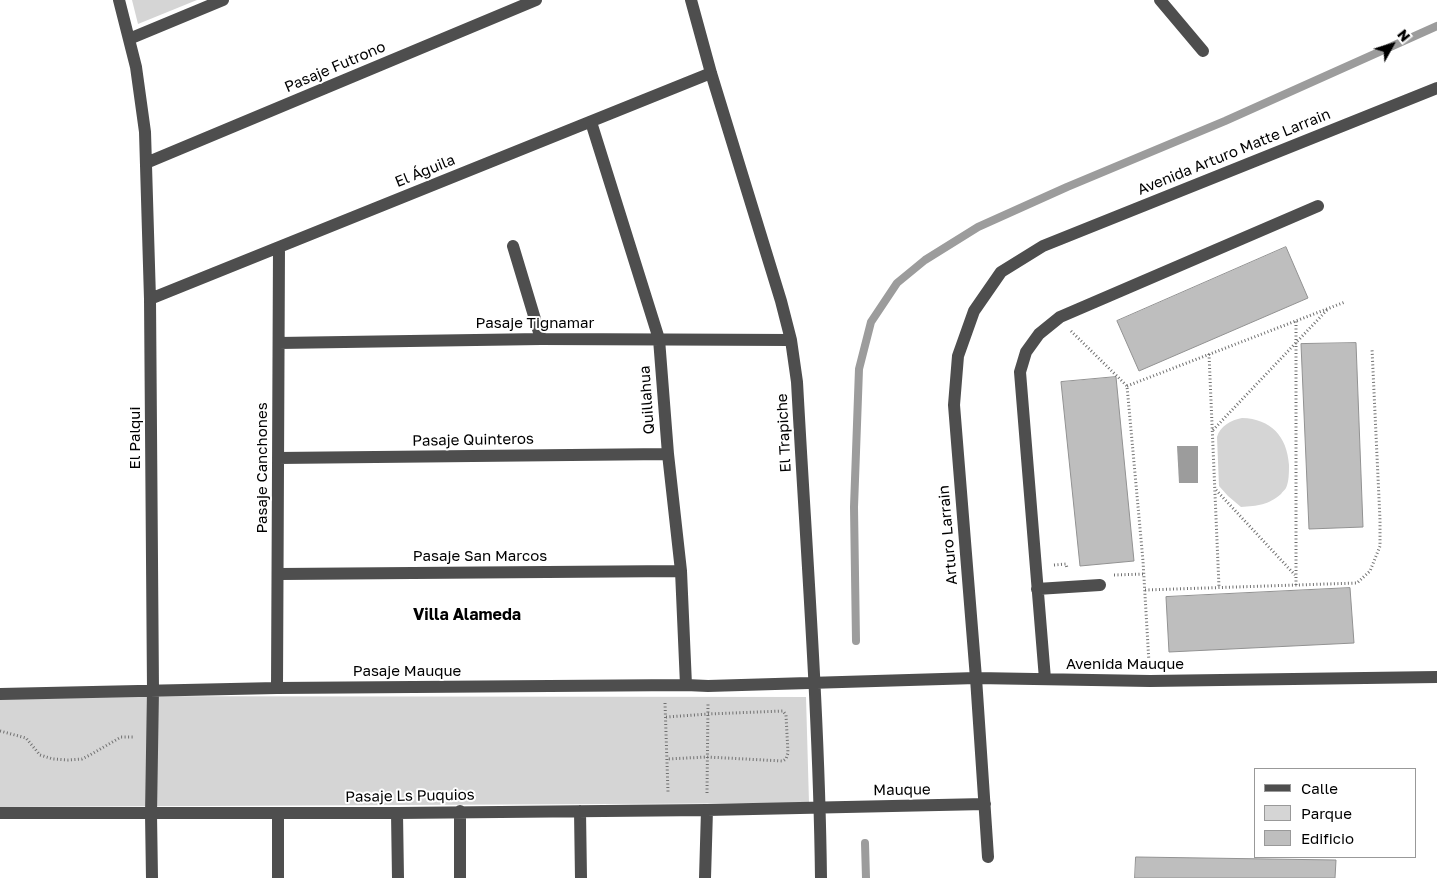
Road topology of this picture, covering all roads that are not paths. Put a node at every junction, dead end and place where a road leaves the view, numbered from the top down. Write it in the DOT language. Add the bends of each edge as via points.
graph roads {
  1 [pos="119,0"];
  2 [pos="223,0"];
  3 [pos="536,0"];
  4 [pos="691,0"];
  5 [pos="1160,0"];
  6 [pos="128,38"];
  7 [pos="1203,51"];
  8 [pos="711,73"];
  9 [pos="1437,88"];
  10 [pos="591,122"];
  11 [pos="146,163"];
  12 [pos="1318,206"];
  13 [pos="513,246"];
  14 [pos="1043,246"];
  15 [pos="279,247"];
  16 [pos="150,299"];
  17 [pos="541,339"];
  18 [pos="659,339"];
  19 [pos="792,340"];
  20 [pos="279,343"];
  21 [pos="668,454"];
  22 [pos="278,458"];
  23 [pos="681,570"];
  24 [pos="279,574"];
  25 [pos="1100,585"];
  26 [pos="1038,589"];
  27 [pos="1437,677"];
  28 [pos="976,678"];
  29 [pos="1045,679"];
  30 [pos="814,683"];
  31 [pos="686,684"];
  32 [pos="278,688"];
  33 [pos="153,690"];
  34 [pos="0,694"];
  35 [pos="985,804"];
  36 [pos="820,809"];
  37 [pos="707,810"];
  38 [pos="460,811"];
  39 [pos="580,811"];
  40 [pos="0,813"];
  41 [pos="278,813"];
  42 [pos="397,813"];
  43 [pos="151,814"];
  44 [pos="988,857"];
  45 [pos="152,878"];
  46 [pos="278,878"];
  47 [pos="398,878"];
  48 [pos="460,878"];
  49 [pos="581,878"];
  50 [pos="705,878"];
  51 [pos="821,878"];
  1 -- 6 [label="street, El Palqui"];
  2 -- 6 [label="street"];
  3 -- 11 [label="street, Pasaje Futrono"];
  4 -- 8 [label="street, El Trapiche"];
  5 -- 7 [label="street"];
  6 -- 11 [label="street, El Palqui" via="141,100"];
  8 -- 10 [label="street, El Águila"];
  8 -- 19 [label="street, El Trapiche"];
  9 -- 14 [label="street, Avenida Arturo Matte Larrain"];
  10 -- 15 [label="street, El Águila"];
  10 -- 18 [label="street, Quillahua"];
  11 -- 16 [label="street, El Palqui"];
  12 -- 26 [label="street" via="1060,317 1039,334 1026,352 1020,372"];
  13 -- 17 [label="street"];
  14 -- 28 [label="street, Arturo Larrain" via="1001,272 974,311 958,356 954,405"];
  15 -- 16 [label="street, El Águila"];
  15 -- 20 [label="street, Pasaje Canchones"];
  16 -- 33 [label="street, El Palqui"];
  17 -- 18 [label="street, Pasaje Tignamar"];
  17 -- 20 [label="street, Pasaje Tignamar"];
  18 -- 19 [label="street, Pasaje Tignamar"];
  18 -- 21 [label="street, Quillahua"];
  19 -- 30 [label="street, El Trapiche" via="798,391"];
  20 -- 22 [label="street, Pasaje Canchones"];
  21 -- 22 [label="street, Pasaje Quinteros"];
  21 -- 23 [label="street, Quillahua"];
  22 -- 24 [label="street, Pasaje Canchones"];
  23 -- 24 [label="street, Pasaje San Marcos"];
  23 -- 31 [label="street, Quillahua"];
  24 -- 32 [label="street, Pasaje Canchones"];
  25 -- 26 [label="street"];
  26 -- 29 [label="street"];
  27 -- 29 [label="street, Avenida Mauque" via="1150,681"];
  28 -- 29 [label="street, Avenida Mauque"];
  28 -- 30 [label="street, Avenida Mauque"];
  28 -- 35 [label="street, Arturo Larrain"];
  30 -- 31 [label="street, Pasaje Mauque"];
  30 -- 36 [label="street, El Trapiche"];
  31 -- 32 [label="street, Pasaje Mauque"];
  32 -- 33 [label="street, Pasaje Mauque"];
  33 -- 34 [label="street, Pasaje Mauque"];
  33 -- 43 [label="street, El Palqui"];
  35 -- 36 [label="street, Mauque"];
  35 -- 44 [label="street, Arturo Larrain"];
  36 -- 37 [label="street, Pasaje Ls Puquios"];
  36 -- 51 [label="street, El Trapiche"];
  37 -- 39 [label="street, Pasaje Ls Puquios"];
  37 -- 50 [label="street"];
  38 -- 39 [label="street, Pasaje Ls Puquios"];
  38 -- 42 [label="street, Pasaje Ls Puquios"];
  38 -- 48 [label="street"];
  39 -- 49 [label="street"];
  40 -- 43 [label="street, Pasaje Ls Puquios"];
  41 -- 42 [label="street, Pasaje Ls Puquios"];
  41 -- 43 [label="street, Pasaje Ls Puquios"];
  41 -- 46 [label="street"];
  42 -- 47 [label="street"];
  43 -- 45 [label="street, El Palqui"];
}
